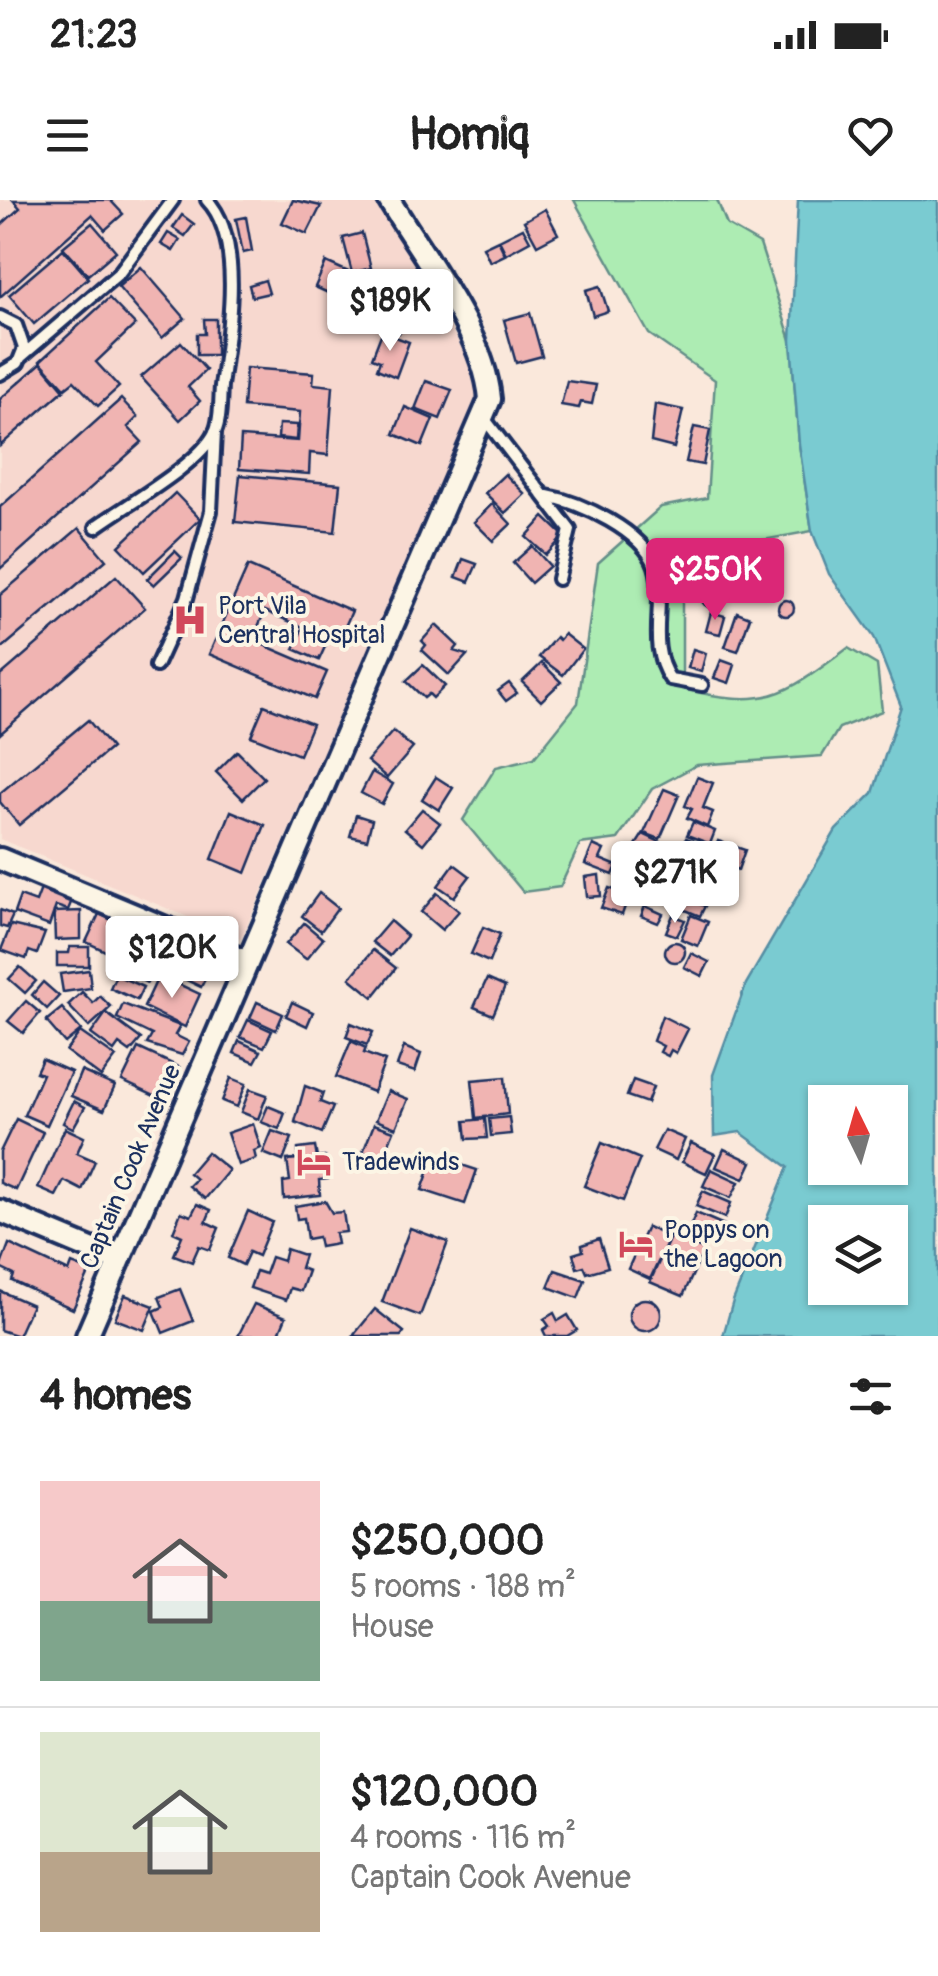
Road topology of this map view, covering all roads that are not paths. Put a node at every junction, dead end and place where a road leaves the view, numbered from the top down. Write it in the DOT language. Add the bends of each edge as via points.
graph roads {
  1 [pos="173,200"];
  2 [pos="207,200"];
  3 [pos="389,200"];
  4 [pos="0,317"];
  5 [pos="22,356"];
  6 [pos="0,374"];
  7 [pos="484,418"];
  8 [pos="215,431"];
  9 [pos="547,496"];
  10 [pos="96,527"];
  11 [pos="558,579"];
  12 [pos="156,666"];
  13 [pos="702,685"];
  14 [pos="0,859"];
  15 [pos="247,962"];
  16 [pos="0,1211"];
  17 [pos="116,1260"];
  18 [pos="88,1336"];
  1 -- 5 [label="lane" via="119,273"];
  2 -- 8 [label="lane" via="227,251 232,289"];
  3 -- 7 [label="street, Captain Cook Avenue" via="475,342 488,374"];
  4 -- 5 [label="lane" via="21,332"];
  5 -- 6 [label="lane"];
  7 -- 9 [label="lane"];
  7 -- 15 [label="street, Captain Cook Avenue"];
  8 -- 10 [label="lane" via="195,456"];
  8 -- 12 [label="lane" via="211,511 187,598"];
  9 -- 11 [label="lane" via="570,530"];
  9 -- 13 [label="lane" via="574,500 622,528 654,564 658,661 670,679"];
  14 -- 15 [label="street"];
  15 -- 17 [label="street, Captain Cook Avenue"];
  16 -- 17 [label="street"];
  17 -- 18 [label="street, Captain Cook Avenue"];
}
